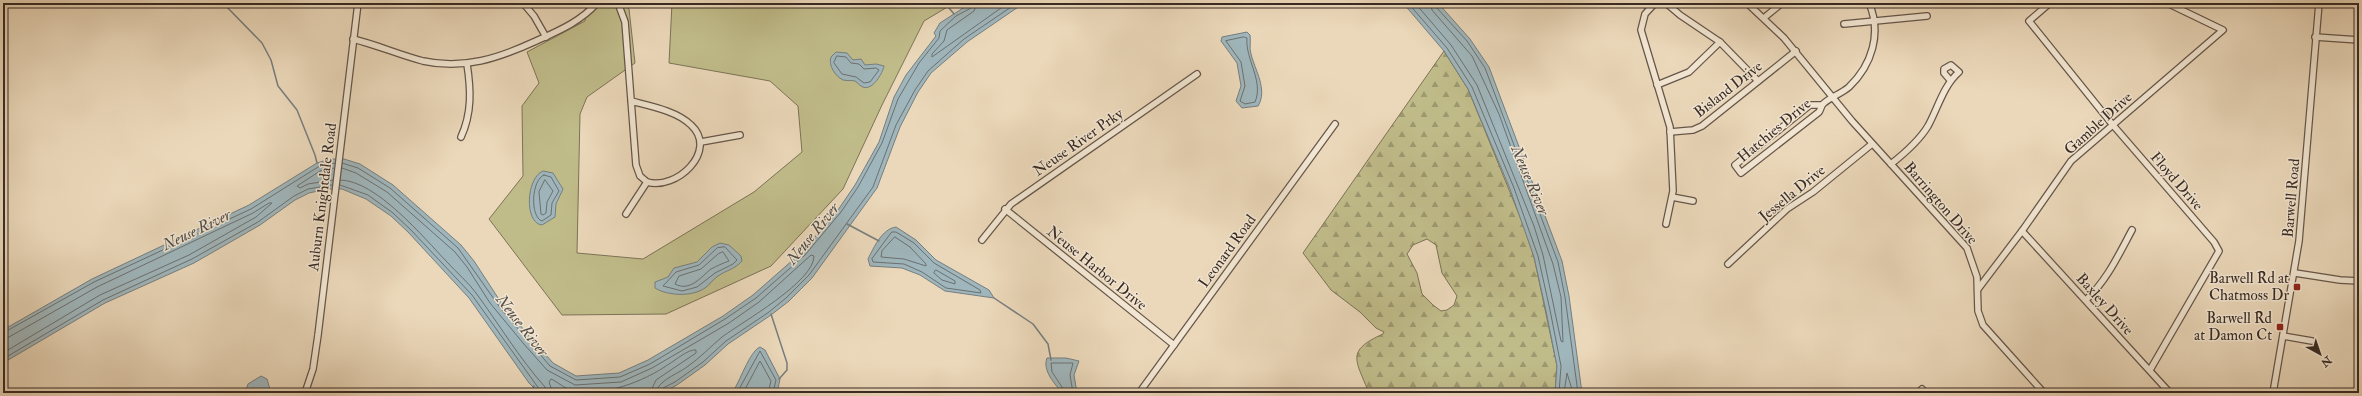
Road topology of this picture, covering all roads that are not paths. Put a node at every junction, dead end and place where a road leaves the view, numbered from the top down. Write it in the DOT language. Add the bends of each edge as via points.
graph roads {
  1 [pos="358,3"];
  2 [pos="523,3"];
  3 [pos="598,3"];
  4 [pos="618,3"];
  5 [pos="1644,3"];
  6 [pos="1655,3"];
  7 [pos="1666,3"];
  8 [pos="1747,3"];
  9 [pos="1782,3"];
  10 [pos="1869,3"];
  11 [pos="2050,3"];
  12 [pos="2167,3"];
  13 [pos="2319,3"];
  14 [pos="1650,8"];
  15 [pos="1927,16"];
  16 [pos="1765,17"];
  17 [pos="1873,23"];
  18 [pos="1844,24"];
  19 [pos="546,37"];
  20 [pos="2315,37"];
  21 [pos="353,38"];
  22 [pos="2359,40"];
  23 [pos="1720,42"];
  24 [pos="1796,51"];
  25 [pos="467,64"];
  26 [pos="1197,74"];
  27 [pos="1950,80"];
  28 [pos="1758,81"];
  29 [pos="1657,85"];
  30 [pos="1833,99"];
  31 [pos="631,101"];
  32 [pos="1822,105"];
  33 [pos="1335,124"];
  34 [pos="2112,124"];
  35 [pos="1670,132"];
  36 [pos="740,135"];
  37 [pos="461,137"];
  38 [pos="701,142"];
  39 [pos="1872,144"];
  40 [pos="1891,164"];
  41 [pos="647,182"];
  42 [pos="1672,197"];
  43 [pos="1693,201"];
  44 [pos="1005,209"];
  45 [pos="626,214"];
  46 [pos="1666,224"];
  47 [pos="2132,230"];
  48 [pos="2022,231"];
  49 [pos="982,240"];
  50 [pos="1728,264"];
  51 [pos="2295,273"];
  52 [pos="2359,281"];
  53 [pos="1978,289"];
  54 [pos="2086,300"];
  55 [pos="2283,336"];
  56 [pos="2312,342"];
  57 [pos="1174,345"];
  58 [pos="2150,370"];
  59 [pos="305,393"];
  60 [pos="1139,393"];
  61 [pos="2044,393"];
  62 [pos="2170,393"];
  63 [pos="2273,393"];
  1 -- 21 [label="street, Auburn Knightdale Road"];
  2 -- 19 [label="street"];
  3 -- 19 [label="street" via="580,19"];
  4 -- 31 [label="street" via="625,22"];
  5 -- 14 [label="street"];
  6 -- 14 [label="street"];
  7 -- 23 [label="street"];
  8 -- 16 [label="street, Barrington Drive"];
  9 -- 16 [label="street"];
  10 -- 17 [label="street, Hatchies Drive"];
  11 -- 34 [label="street, Floyd Drive" via="2029,21"];
  12 -- 34 [label="street, Gamble Drive" via="2223,30"];
  13 -- 20 [label="street, Barwell Road"];
  14 -- 29 [label="street" via="1643,18 1641,30"];
  15 -- 17 [label="street"];
  16 -- 24 [label="street, Barrington Drive"];
  17 -- 18 [label="street"];
  17 -- 30 [label="street, Hatchies Drive" via="1874,44 1867,65 1854,82"];
  19 -- 25 [label="street" via="501,56"];
  20 -- 22 [label="street"];
  20 -- 51 [label="street, Barwell Road" via="2303,207"];
  21 -- 25 [label="street" via="423,61"];
  21 -- 59 [label="street, Auburn Knightdale Road" via="316,352"];
  23 -- 28 [label="street"];
  23 -- 29 [label="street" via="1689,72"];
  24 -- 28 [label="street, Bisland Drive"];
  24 -- 30 [label="street, Barrington Drive"];
  25 -- 37 [label="street" via="470,105"];
  26 -- 44 [label="street, Neuse River Prky"];
  27 -- 27 [label="street" via="1959,72 1948,65 1944,73"];
  27 -- 40 [label="street" via="1922,134"];
  28 -- 35 [label="street, Bisland Drive" via="1702,126 1693,130"];
  29 -- 35 [label="street"];
  30 -- 32 [label="street, Hatchies Drive"];
  30 -- 39 [label="street, Barrington Drive"];
  31 -- 38 [label="street" via="687,121 696,130"];
  31 -- 41 [label="street" via="636,165 640,176"];
  32 -- 32 [label="street, Hatchies Drive" via="1810,105 1735,165 1741,173 1819,112"];
  33 -- 57 [label="street, Leonard Road"];
  34 -- 48 [label="street, Gamble Drive" via="2071,161"];
  34 -- 58 [label="street, Floyd Drive" via="2219,251"];
  35 -- 42 [label="street"];
  36 -- 38 [label="street"];
  38 -- 41 [label="street" via="698,156 686,171 661,183"];
  39 -- 40 [label="street, Barrington Drive"];
  39 -- 50 [label="street, Jessella Drive" via="1813,192 1787,209"];
  40 -- 53 [label="street, Barrington Drive" via="1967,248 1974,266"];
  41 -- 45 [label="street"];
  42 -- 43 [label="street"];
  42 -- 46 [label="street"];
  44 -- 49 [label="street, Neuse River Prky"];
  44 -- 57 [label="street, Neuse Harbor Drive"];
  47 -- 54 [label="street" via="2109,273"];
  48 -- 53 [label="street, Gamble Drive"];
  48 -- 54 [label="street, Baxley Drive"];
  51 -- 52 [label="street"];
  51 -- 55 [label="street, Barwell Road"];
  53 -- 61 [label="street, Barrington Drive" via="1978,311 1983,325"];
  54 -- 58 [label="street, Baxley Drive"];
  55 -- 56 [label="street"];
  55 -- 63 [label="street, Barwell Road"];
  57 -- 60 [label="street, Leonard Road"];
  58 -- 62 [label="street, Baxley Drive"];
}
